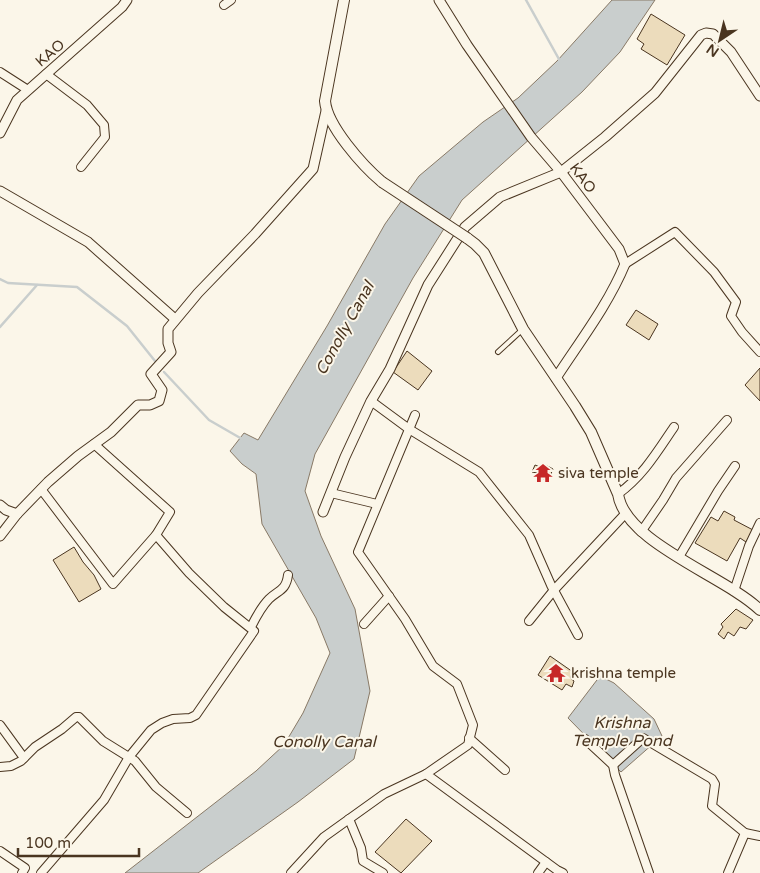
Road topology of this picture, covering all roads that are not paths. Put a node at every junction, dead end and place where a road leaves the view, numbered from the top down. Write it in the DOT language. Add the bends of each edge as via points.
graph roads {
  1 [pos="127,0"];
  2 [pos="231,0"];
  3 [pos="344,0"];
  4 [pos="439,0"];
  5 [pos="224,5"];
  6 [pos="0,72"];
  7 [pos="46,74"];
  8 [pos="28,90"];
  9 [pos="760,96"];
  10 [pos="326,111"];
  11 [pos="0,133"];
  12 [pos="81,167"];
  13 [pos="561,172"];
  14 [pos="0,191"];
  15 [pos="625,264"];
  16 [pos="175,319"];
  17 [pos="523,329"];
  18 [pos="498,352"];
  19 [pos="760,352"];
  20 [pos="556,378"];
  21 [pos="371,402"];
  22 [pos="415,415"];
  23 [pos="727,420"];
  24 [pos="674,427"];
  25 [pos="409,429"];
  26 [pos="94,444"];
  27 [pos="735,466"];
  28 [pos="41,489"];
  29 [pos="331,493"];
  30 [pos="618,494"];
  31 [pos="377,504"];
  32 [pos="0,505"];
  33 [pos="323,512"];
  34 [pos="17,514"];
  35 [pos="625,514"];
  36 [pos="760,523"];
  37 [pos="641,532"];
  38 [pos="156,535"];
  39 [pos="0,536"];
  40 [pos="679,557"];
  41 [pos="288,576"];
  42 [pos="554,590"];
  43 [pos="734,591"];
  44 [pos="389,596"];
  45 [pos="760,610"];
  46 [pos="529,621"];
  47 [pos="364,624"];
  48 [pos="251,627"];
  49 [pos="578,635"];
  50 [pos="0,725"];
  51 [pos="470,738"];
  52 [pos="585,739"];
  53 [pos="24,758"];
  54 [pos="129,758"];
  55 [pos="613,765"];
  56 [pos="0,767"];
  57 [pos="505,770"];
  58 [pos="426,774"];
  59 [pos="187,813"];
  60 [pos="349,820"];
  61 [pos="745,833"];
  62 [pos="760,836"];
  63 [pos="0,851"];
  64 [pos="546,862"];
  65 [pos="22,873"];
  66 [pos="42,873"];
  67 [pos="291,873"];
  68 [pos="383,873"];
  69 [pos="538,873"];
  70 [pos="563,873"];
  71 [pos="649,873"];
  72 [pos="728,873"];
  1 -- 7 [label="street, KAO"];
  2 -- 5 [label="street"];
  3 -- 10 [label="main road" via="325,101"];
  4 -- 13 [label="street, KAO" via="531,137"];
  6 -- 8 [label="street"];
  7 -- 8 [label="street, KAO"];
  7 -- 12 [label="street" via="87,105 104,125 105,137"];
  8 -- 11 [label="street, KAO" via="17,100"];
  9 -- 13 [label="street" via="730,52 713,34 706,33 655,93"];
  10 -- 16 [label="street" via="314,169"];
  10 -- 17 [label="main road, bridge" via="350,149 371,173 475,244 484,254"];
  13 -- 15 [label="street, KAO" via="619,249"];
  13 -- 21 [label="street" via="500,197 465,227 428,285 390,369"];
  14 -- 16 [label="street" via="88,242"];
  15 -- 19 [label="street" via="676,232 714,272 736,302 731,316"];
  15 -- 20 [label="street" via="612,292"];
  16 -- 26 [label="street" via="168,330 171,352 151,374 162,390 161,398 155,403 138,405"];
  17 -- 18 [label="lane"];
  17 -- 20 [label="main road"];
  20 -- 30 [label="main road" via="590,432"];
  21 -- 25 [label="street"];
  21 -- 29 [label="street"];
  22 -- 25 [label="street"];
  23 -- 37 [label="street" via="676,478"];
  24 -- 30 [label="street" via="647,468"];
  25 -- 31 [label="street"];
  25 -- 42 [label="street" via="479,472 529,535"];
  26 -- 28 [label="street"];
  26 -- 38 [label="street" via="170,512"];
  27 -- 40 [label="street"];
  28 -- 34 [label="street"];
  28 -- 38 [label="street" via="113,584"];
  29 -- 31 [label="street"];
  29 -- 33 [label="street"];
  30 -- 35 [label="main road"];
  31 -- 44 [label="street" via="358,552"];
  32 -- 34 [label="street"];
  34 -- 39 [label="street"];
  35 -- 37 [label="main road"];
  35 -- 42 [label="street"];
  36 -- 43 [label="street"];
  37 -- 40 [label="main road"];
  38 -- 48 [label="street" via="224,607"];
  40 -- 43 [label="main road"];
  41 -- 48 [label="street" via="287,584 270,598"];
  42 -- 46 [label="street"];
  42 -- 49 [label="street"];
  43 -- 45 [label="main road"];
  44 -- 47 [label="street"];
  44 -- 51 [label="street" via="433,666 457,684 473,724"];
  48 -- 54 [label="street" via="253,633 196,715 173,719 150,730"];
  50 -- 53 [label="street"];
  51 -- 57 [label="street"];
  51 -- 58 [label="street" via="468,745"];
  52 -- 55 [label="street"];
  53 -- 54 [label="street" via="79,717"];
  53 -- 56 [label="street" via="11,766"];
  54 -- 59 [label="street"];
  54 -- 66 [label="street" via="104,800"];
  55 -- 61 [label="street" via="643,738 712,779 715,784 712,806"];
  55 -- 71 [label="street"];
  58 -- 60 [label="street" via="384,794"];
  58 -- 64 [label="street"];
  60 -- 67 [label="street" via="324,837"];
  60 -- 68 [label="street" via="363,860"];
  61 -- 62 [label="street"];
  61 -- 72 [label="street"];
  63 -- 65 [label="street" via="25,868"];
  64 -- 69 [label="street"];
  64 -- 70 [label="street"];
}
